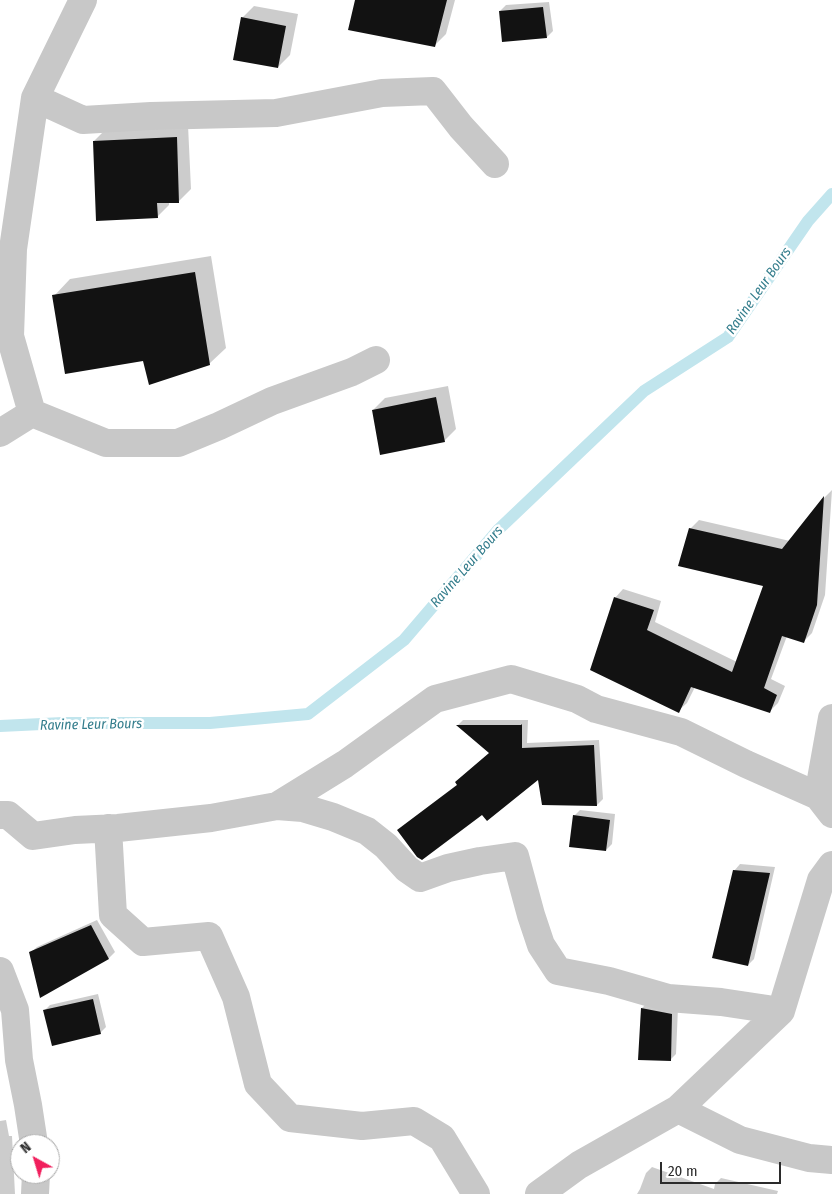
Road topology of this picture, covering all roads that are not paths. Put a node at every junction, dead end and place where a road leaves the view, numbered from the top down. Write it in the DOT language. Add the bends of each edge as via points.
graph roads {
  1 [pos="83,0"];
  2 [pos="35,98"];
  3 [pos="495,164"];
  4 [pos="376,360"];
  5 [pos="32,413"];
  6 [pos="0,433"];
  7 [pos="832,718"];
  8 [pos="825,805"];
  9 [pos="277,806"];
  10 [pos="0,816"];
  11 [pos="108,828"];
  12 [pos="832,865"];
  13 [pos="0,971"];
  14 [pos="781,1011"];
  15 [pos="678,1109"];
  16 [pos="32,1134"];
  17 [pos="832,1160"];
  18 [pos="476,1194"];
  19 [pos="539,1194"];
  1 -- 2 [label="street"];
  2 -- 3 [label="street" via="83,120 276,113 382,93 433,91"];
  2 -- 5 [label="street" via="13,249 10,336"];
  4 -- 5 [label="street" via="352,372 272,400 178,443 106,443"];
  5 -- 6 [label="street"];
  7 -- 8 [label="street"];
  8 -- 9 [label="street" via="681,732 596,709 577,699 511,679 435,699 345,764"];
  9 -- 11 [label="street" via="167,824"];
  9 -- 14 [label="street" via="303,808 367,831 420,878 448,868 515,856 541,945 558,971 668,998"];
  10 -- 11 [label="street" via="8,814 34,836"];
  11 -- 18 [label="street" via="113,915 143,942 208,936 236,997 258,1084 290,1118 362,1126 414,1121 442,1138"];
  12 -- 14 [label="street" via="821,880"];
  13 -- 16 [label="street" via="15,1010"];
  14 -- 15 [label="street"];
  15 -- 17 [label="street" via="740,1140 809,1158"];
  15 -- 19 [label="street" via="579,1165"];
}
